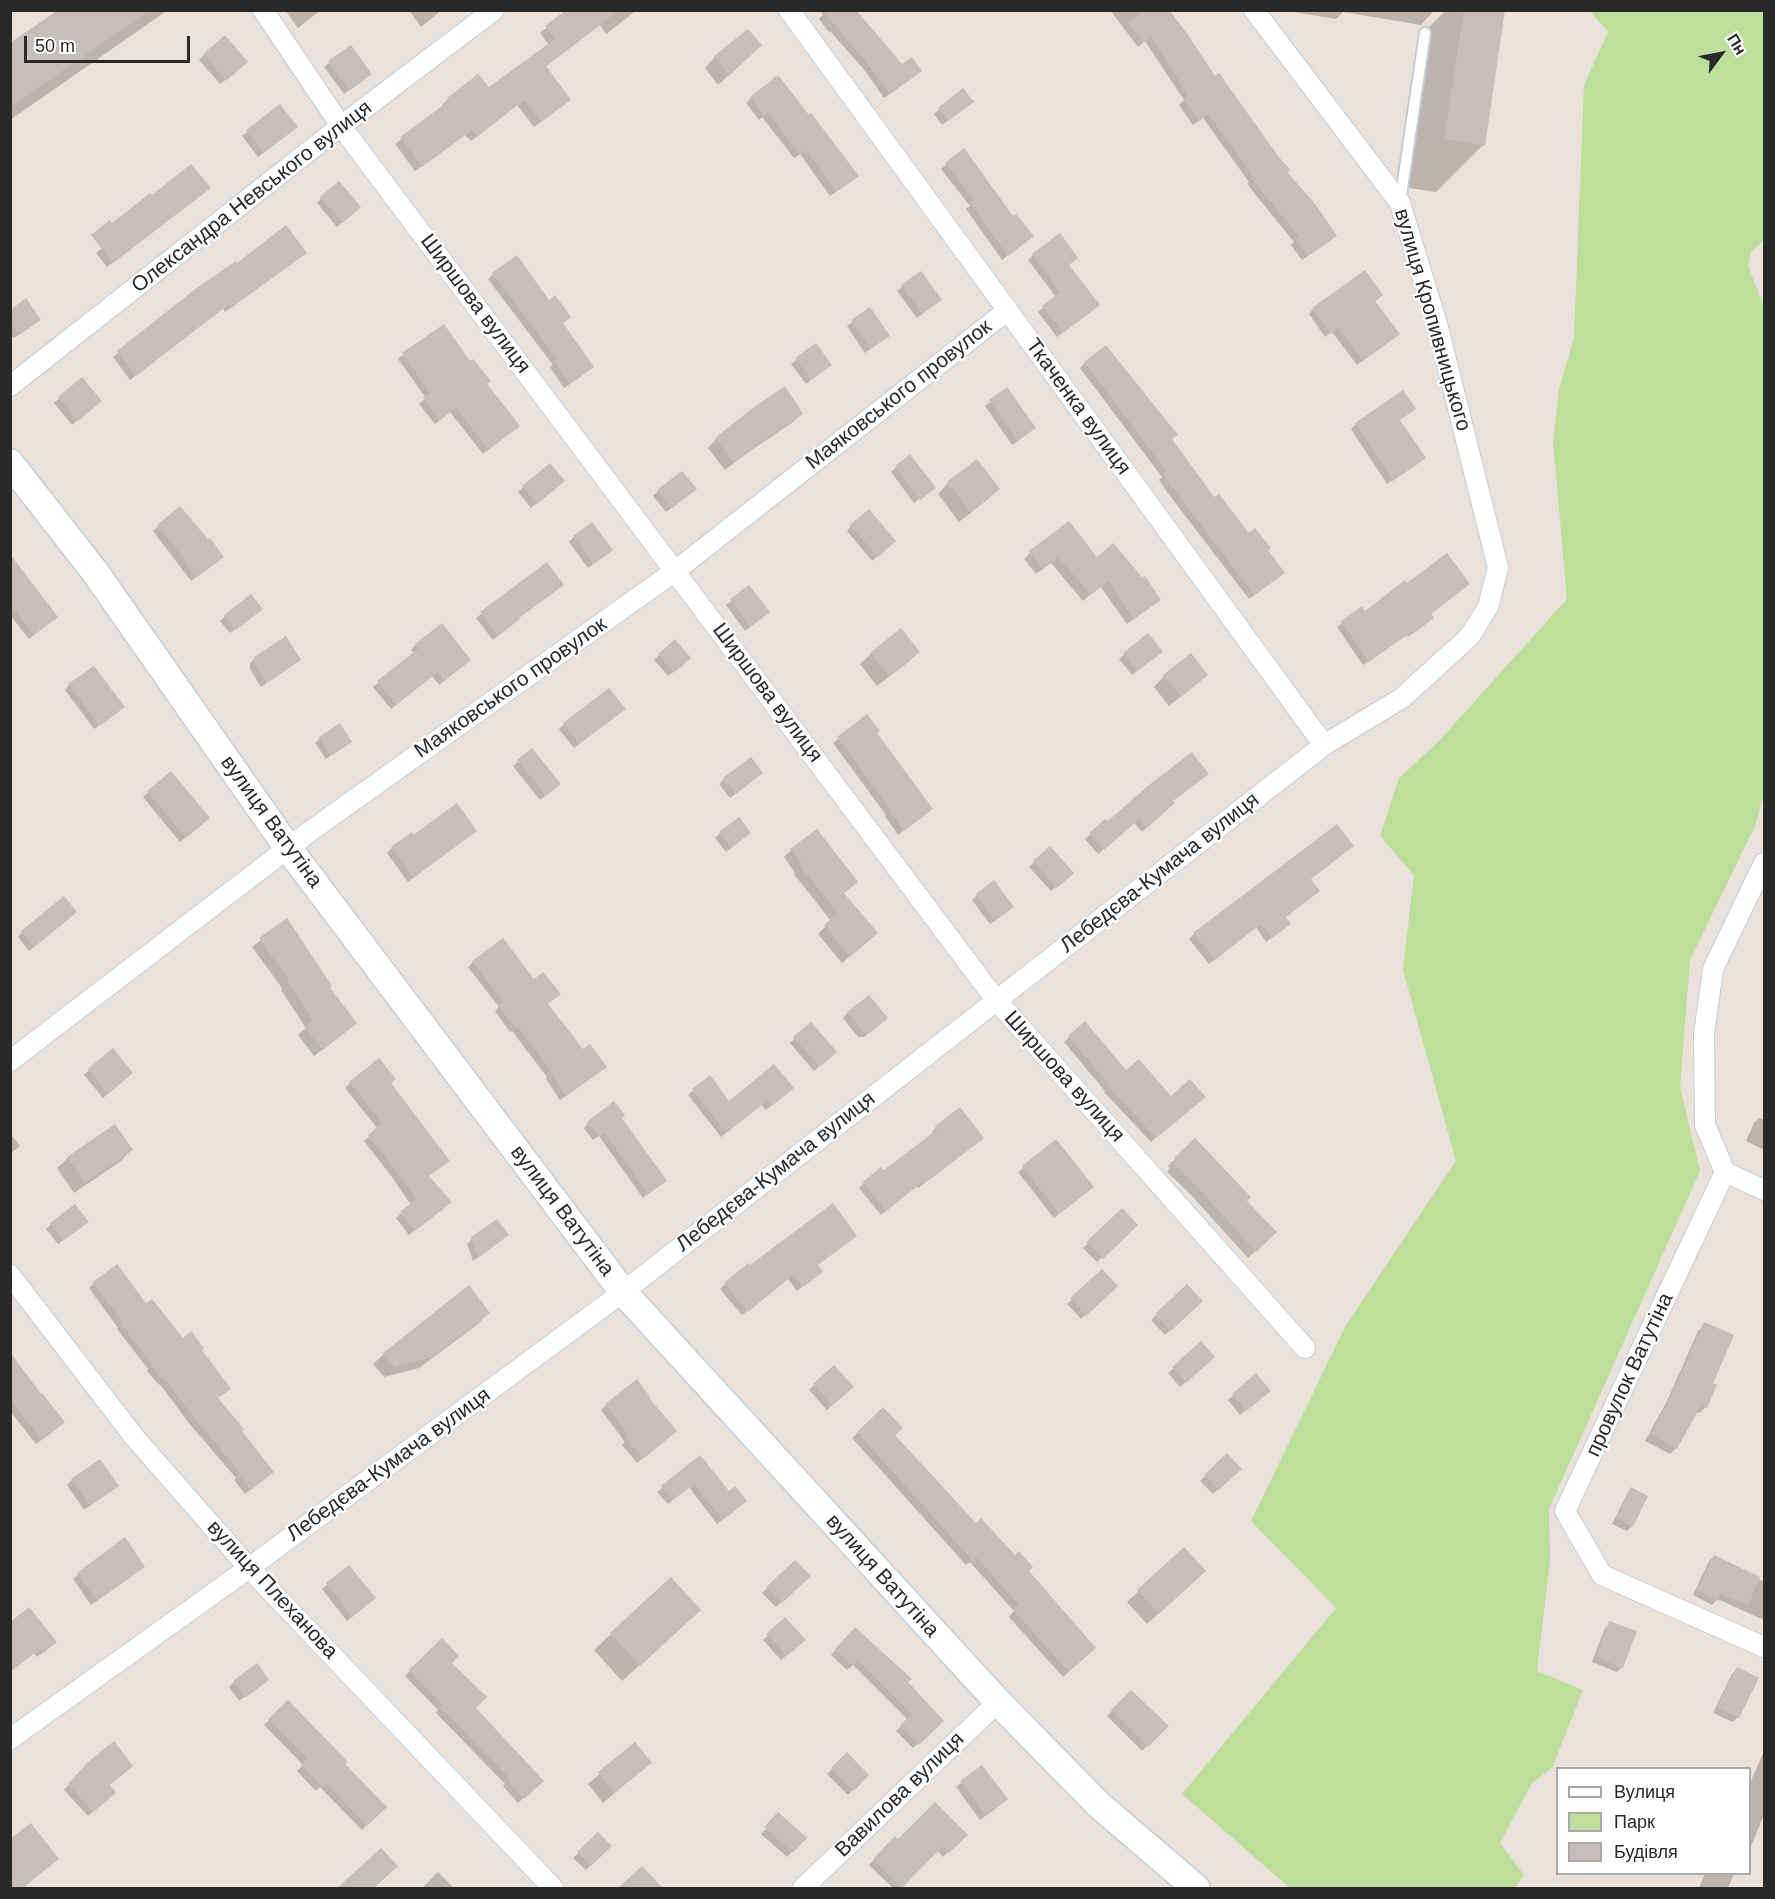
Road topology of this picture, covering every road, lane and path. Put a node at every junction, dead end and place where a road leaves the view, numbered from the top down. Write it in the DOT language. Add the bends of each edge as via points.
graph roads {
  1 [pos="263,10"];
  2 [pos="494,10"];
  3 [pos="789,10"];
  4 [pos="1254,10"];
  5 [pos="1425,33"];
  6 [pos="341,126"];
  7 [pos="1400,203"];
  8 [pos="1008,310"];
  9 [pos="10,386"];
  10 [pos="10,463"];
  11 [pos="1497,567"];
  12 [pos="675,570"];
  13 [pos="1324,745"];
  14 [pos="288,848"];
  15 [pos="1764,863"];
  16 [pos="996,1000"];
  17 [pos="10,1061"];
  18 [pos="1725,1172"];
  19 [pos="1764,1190"];
  20 [pos="10,1275"];
  21 [pos="623,1292"];
  22 [pos="1305,1348"];
  23 [pos="249,1568"];
  24 [pos="1764,1647"];
  25 [pos="998,1702"];
  26 [pos="10,1739"];
  27 [pos="553,1888"];
  28 [pos="803,1888"];
  29 [pos="1196,1888"];
  1 -- 6 [label="street, Ширшова вулиця"];
  2 -- 6 [label="street, Олександра Невського вулиця"];
  3 -- 8 [label="street, Ткаченка вулиця"];
  4 -- 7 [label="street, вулиця Кропивницького"];
  5 -- 7 [label="lane"];
  6 -- 9 [label="street, Олександра Невського вулиця"];
  6 -- 12 [label="street, Ширшова вулиця"];
  7 -- 11 [label="street, вулиця Кропивницького" via="1437,324"];
  8 -- 12 [label="street, Маяковського провулок"];
  8 -- 13 [label="street, Ткаченка вулиця"];
  10 -- 14 [label="street, вулиця Ватутіна" via="95,572"];
  11 -- 13 [label="street, Лебедєва-Кумача вулиця" via="1488,607 1470,636 1402,698"];
  12 -- 14 [label="street, Маяковського провулок"];
  12 -- 16 [label="street, Ширшова вулиця"];
  13 -- 16 [label="street, Лебедєва-Кумача вулиця"];
  14 -- 17 [label="street, Маяковського провулок"];
  14 -- 21 [label="street, вулиця Ватутіна"];
  15 -- 18 [label="street" via="1713,969 1704,1034 1705,1125"];
  16 -- 21 [label="street, Лебедєва-Кумача вулиця"];
  16 -- 22 [label="street, Ширшова вулиця"];
  18 -- 19 [label="street"];
  18 -- 24 [label="street, провулок Ватутіна" via="1565,1511 1602,1575"];
  20 -- 23 [label="street, вулиця Плеханова" via="135,1438"];
  21 -- 23 [label="street, Лебедєва-Кумача вулиця"];
  21 -- 25 [label="street, вулиця Ватутіна"];
  23 -- 26 [label="street, Лебедєва-Кумача вулиця"];
  23 -- 27 [label="street, вулиця Плеханова"];
  25 -- 28 [label="street, Вавилова вулиця"];
  25 -- 29 [label="street, вулиця Ватутіна" via="1099,1805"];
}
